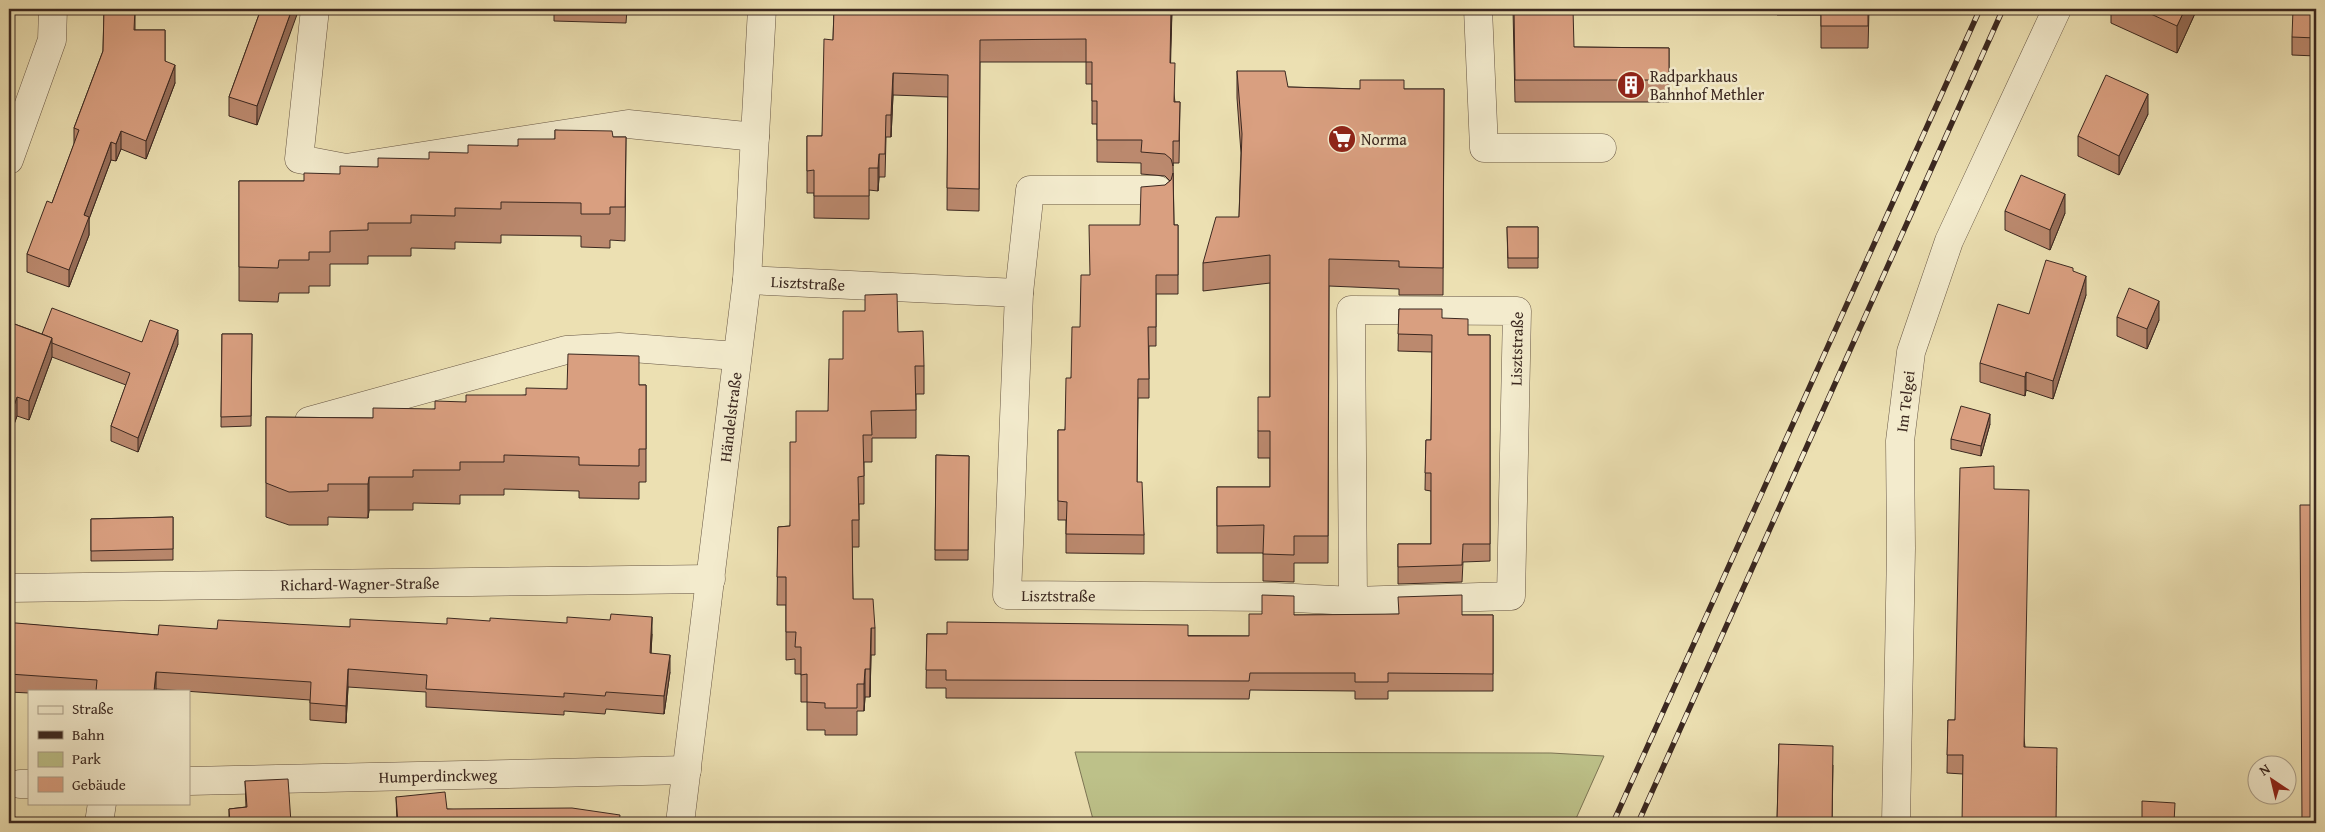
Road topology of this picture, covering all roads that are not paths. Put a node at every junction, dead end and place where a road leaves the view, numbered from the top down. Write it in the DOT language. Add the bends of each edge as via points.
graph roads {
  1 [pos="53,9"];
  2 [pos="315,9"];
  3 [pos="762,9"];
  4 [pos="1478,9"];
  5 [pos="2057,9"];
  6 [pos="754,138"];
  7 [pos="1602,148"];
  8 [pos="9,160"];
  9 [pos="1158,190"];
  10 [pos="746,280"];
  11 [pos="1019,293"];
  12 [pos="737,356"];
  13 [pos="309,421"];
  14 [pos="711,579"];
  15 [pos="9,588"];
  16 [pos="1353,601"];
  17 [pos="687,770"];
  18 [pos="190,781"];
  19 [pos="102,804"];
  20 [pos="99,823"];
  21 [pos="680,823"];
  22 [pos="1896,823"];
  1 -- 8 [label="street" via="52,40"];
  2 -- 6 [label="street" via="300,159 346,168 628,124"];
  3 -- 6 [label="street, Händelstraße"];
  4 -- 7 [label="street" via="1484,148"];
  5 -- 22 [label="street, Im Telgei" via="1949,242 1911,352 1900,441"];
  6 -- 10 [label="street, Händelstraße"];
  9 -- 11 [label="street, Lisztstraße" via="1030,190"];
  10 -- 11 [label="street, Lisztstraße"];
  10 -- 12 [label="street, Händelstraße"];
  11 -- 16 [label="street, Lisztstraße" via="1007,595 1275,597"];
  12 -- 13 [label="street" via="619,348 566,350"];
  12 -- 14 [label="street, Händelstraße"];
  14 -- 15 [label="street, Richard-Wagner-Straße"];
  14 -- 17 [label="street, Händelstraße"];
  16 -- 16 [label="street, Lisztstraße" via="1511,596 1517,311 1351,310"];
  17 -- 18 [label="street, Humperdinckweg"];
  17 -- 21 [label="street, Händelstraße"];
  19 -- 20 [label="street"];
}
